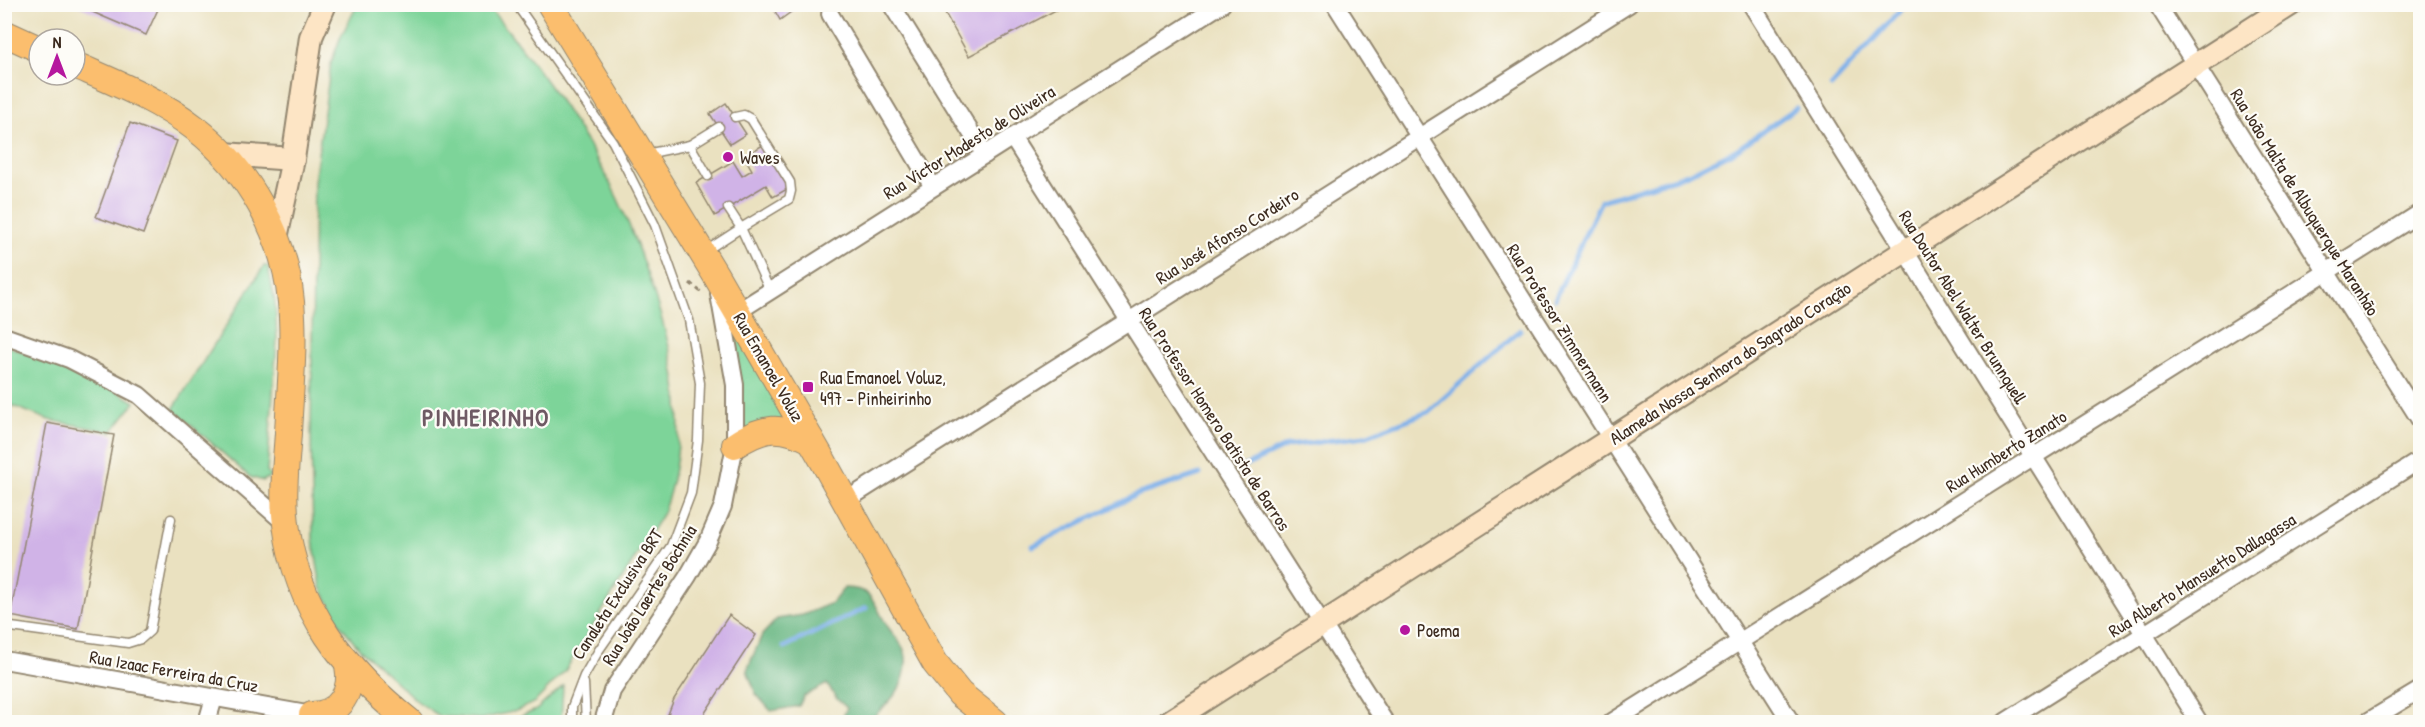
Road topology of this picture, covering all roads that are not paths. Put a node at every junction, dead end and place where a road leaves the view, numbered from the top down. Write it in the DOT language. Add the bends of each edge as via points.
graph roads {
  1 [pos="325,4"];
  2 [pos="516,4"];
  3 [pos="550,4"];
  4 [pos="891,4"];
  5 [pos="1222,4"];
  6 [pos="1335,4"];
  7 [pos="1629,4"];
  8 [pos="1751,4"];
  9 [pos="2157,4"];
  10 [pos="2291,4"];
  11 [pos="830,14"];
  12 [pos="4,33"];
  13 [pos="27,44"];
  14 [pos="2196,66"];
  15 [pos="87,71"];
  16 [pos="735,117"];
  17 [pos="719,127"];
  18 [pos="1012,137"];
  19 [pos="1419,137"];
  20 [pos="690,145"];
  21 [pos="224,154"];
  22 [pos="640,155"];
  23 [pos="985,155"];
  24 [pos="293,159"];
  25 [pos="708,176"];
  26 [pos="933,187"];
  27 [pos="728,208"];
  28 [pos="2421,213"];
  29 [pos="741,228"];
  30 [pos="276,238"];
  31 [pos="1905,252"];
  32 [pos="708,264"];
  33 [pos="2326,272"];
  34 [pos="770,291"];
  35 [pos="737,312"];
  36 [pos="1129,321"];
  37 [pos="4,336"];
  38 [pos="2421,420"];
  39 [pos="812,440"];
  40 [pos="1611,440"];
  41 [pos="735,445"];
  42 [pos="2033,457"];
  43 [pos="2421,460"];
  44 [pos="845,501"];
  45 [pos="171,519"];
  46 [pos="286,524"];
  47 [pos="1322,624"];
  48 [pos="4,626"];
  49 [pos="2144,634"];
  50 [pos="1740,642"];
  51 [pos="4,660"];
  52 [pos="348,664"];
  53 [pos="584,676"];
  54 [pos="2421,690"];
  55 [pos="214,698"];
  56 [pos="324,719"];
  57 [pos="207,723"];
  58 [pos="410,723"];
  59 [pos="572,723"];
  60 [pos="586,723"];
  61 [pos="603,723"];
  62 [pos="994,723"];
  63 [pos="1169,723"];
  64 [pos="1385,723"];
  65 [pos="1612,723"];
  66 [pos="1791,723"];
  67 [pos="2005,723"];
  68 [pos="2199,723"];
  69 [pos="2367,723"];
  1 -- 24 [label="street" via="311,37"];
  2 -- 53 [label="lane, Canaleta Exclusiva BRT" via="613,142 655,225 689,320 699,383 699,440 691,493 671,546"];
  3 -- 22 [label="main road, Rua Emanoel Voluz"];
  4 -- 23 [label="street"];
  5 -- 18 [label="street, Rua Victor Modesto de Oliveira"];
  6 -- 19 [label="street, Rua Professor Zimmermann"];
  7 -- 19 [label="street, Rua José Afonso Cordeiro"];
  8 -- 31 [label="street, Rua Doutor Abel Walter Brunnquell"];
  9 -- 14 [label="street, Rua João Malta de Albuquerque Maranhão"];
  10 -- 14 [label="street, Alameda Nossa Senhora do Sagrado Coração"];
  11 -- 26 [label="street"];
  12 -- 13 [label="main road"];
  14 -- 31 [label="street, Alameda Nossa Senhora do Sagrado Coração"];
  14 -- 33 [label="street, Rua João Malta de Albuquerque Maranhão"];
  15 -- 21 [label="main road" via="172,112"];
  16 -- 29 [label="lane" via="744,115 751,119 790,182 791,191 789,199"];
  17 -- 20 [label="lane"];
  18 -- 23 [label="street, Rua Victor Modesto de Oliveira"];
  18 -- 36 [label="street, Rua Professor Homero Batista de Barros"];
  19 -- 36 [label="street, Rua José Afonso Cordeiro"];
  19 -- 40 [label="street, Rua Professor Zimmermann"];
  20 -- 22 [label="lane"];
  20 -- 25 [label="lane"];
  21 -- 24 [label="street"];
  21 -- 30 [label="main road" via="258,200"];
  22 -- 32 [label="main road, Rua Emanoel Voluz"];
  23 -- 26 [label="street, Rua Victor Modesto de Oliveira"];
  24 -- 30 [label="street"];
  26 -- 34 [label="street, Rua Victor Modesto de Oliveira"];
  27 -- 29 [label="lane"];
  28 -- 33 [label="street, Rua Humberto Zanato"];
  29 -- 32 [label="lane"];
  29 -- 34 [label="lane"];
  30 -- 46 [label="main road" via="291,299 292,326"];
  31 -- 40 [label="street, Alameda Nossa Senhora do Sagrado Coração"];
  31 -- 42 [label="street, Rua Doutor Abel Walter Brunnquell"];
  32 -- 35 [label="main road, Rua Emanoel Voluz"];
  32 -- 41 [label="street, Rua João Laertes Bochnia" via="735,385"];
  33 -- 38 [label="street, Rua João Malta de Albuquerque Maranhão"];
  33 -- 42 [label="street, Rua Humberto Zanato"];
  34 -- 35 [label="street, Rua Victor Modesto de Oliveira"];
  35 -- 39 [label="main road, Rua Emanoel Voluz"];
  36 -- 44 [label="street, Rua José Afonso Cordeiro"];
  36 -- 47 [label="street, Rua Professor Homero Batista de Barros"];
  37 -- 46 [label="street" via="69,359 139,395"];
  39 -- 41 [label="main road" via="793,431 772,428 753,433"];
  39 -- 44 [label="main road, Rua Emanoel Voluz"];
  40 -- 47 [label="street, Alameda Nossa Senhora do Sagrado Coração"];
  40 -- 50 [label="street, Rua Professor Zimmermann"];
  41 -- 61 [label="street, Rua João Laertes Bochnia" via="723,506 708,542 612,691"];
  42 -- 49 [label="street, Rua Doutor Abel Walter Brunnquell"];
  42 -- 50 [label="street, Rua Humberto Zanato"];
  43 -- 49 [label="street, Rua Alberto Mansuetto Dallagassa"];
  44 -- 62 [label="main road, Rua Emanoel Voluz" via="935,663 960,694"];
  45 -- 48 [label="lane" via="150,631 141,639 128,643"];
  46 -- 52 [label="main road" via="312,612"];
  47 -- 63 [label="street, Alameda Nossa Senhora do Sagrado Coração"];
  47 -- 64 [label="street, Rua Professor Homero Batista de Barros"];
  49 -- 67 [label="street, Rua Alberto Mansuetto Dallagassa"];
  49 -- 68 [label="street, Rua Doutor Abel Walter Brunnquell"];
  50 -- 65 [label="street, Rua Humberto Zanato"];
  50 -- 66 [label="street, Rua Professor Zimmermann"];
  51 -- 55 [label="street, Rua Izaac Ferreira da Cruz"];
  52 -- 56 [label="main road" via="350,682 345,697 335,709 320,715"];
  52 -- 58 [label="main road"];
  53 -- 59 [label="lane, Canaleta Exclusiva BRT" via="572,708"];
  53 -- 60 [label="lane, Canaleta Exclusiva BRT"];
  54 -- 69 [label="street"];
  55 -- 56 [label="street, Rua Izaac Ferreira da Cruz"];
  55 -- 57 [label="street"];
}
